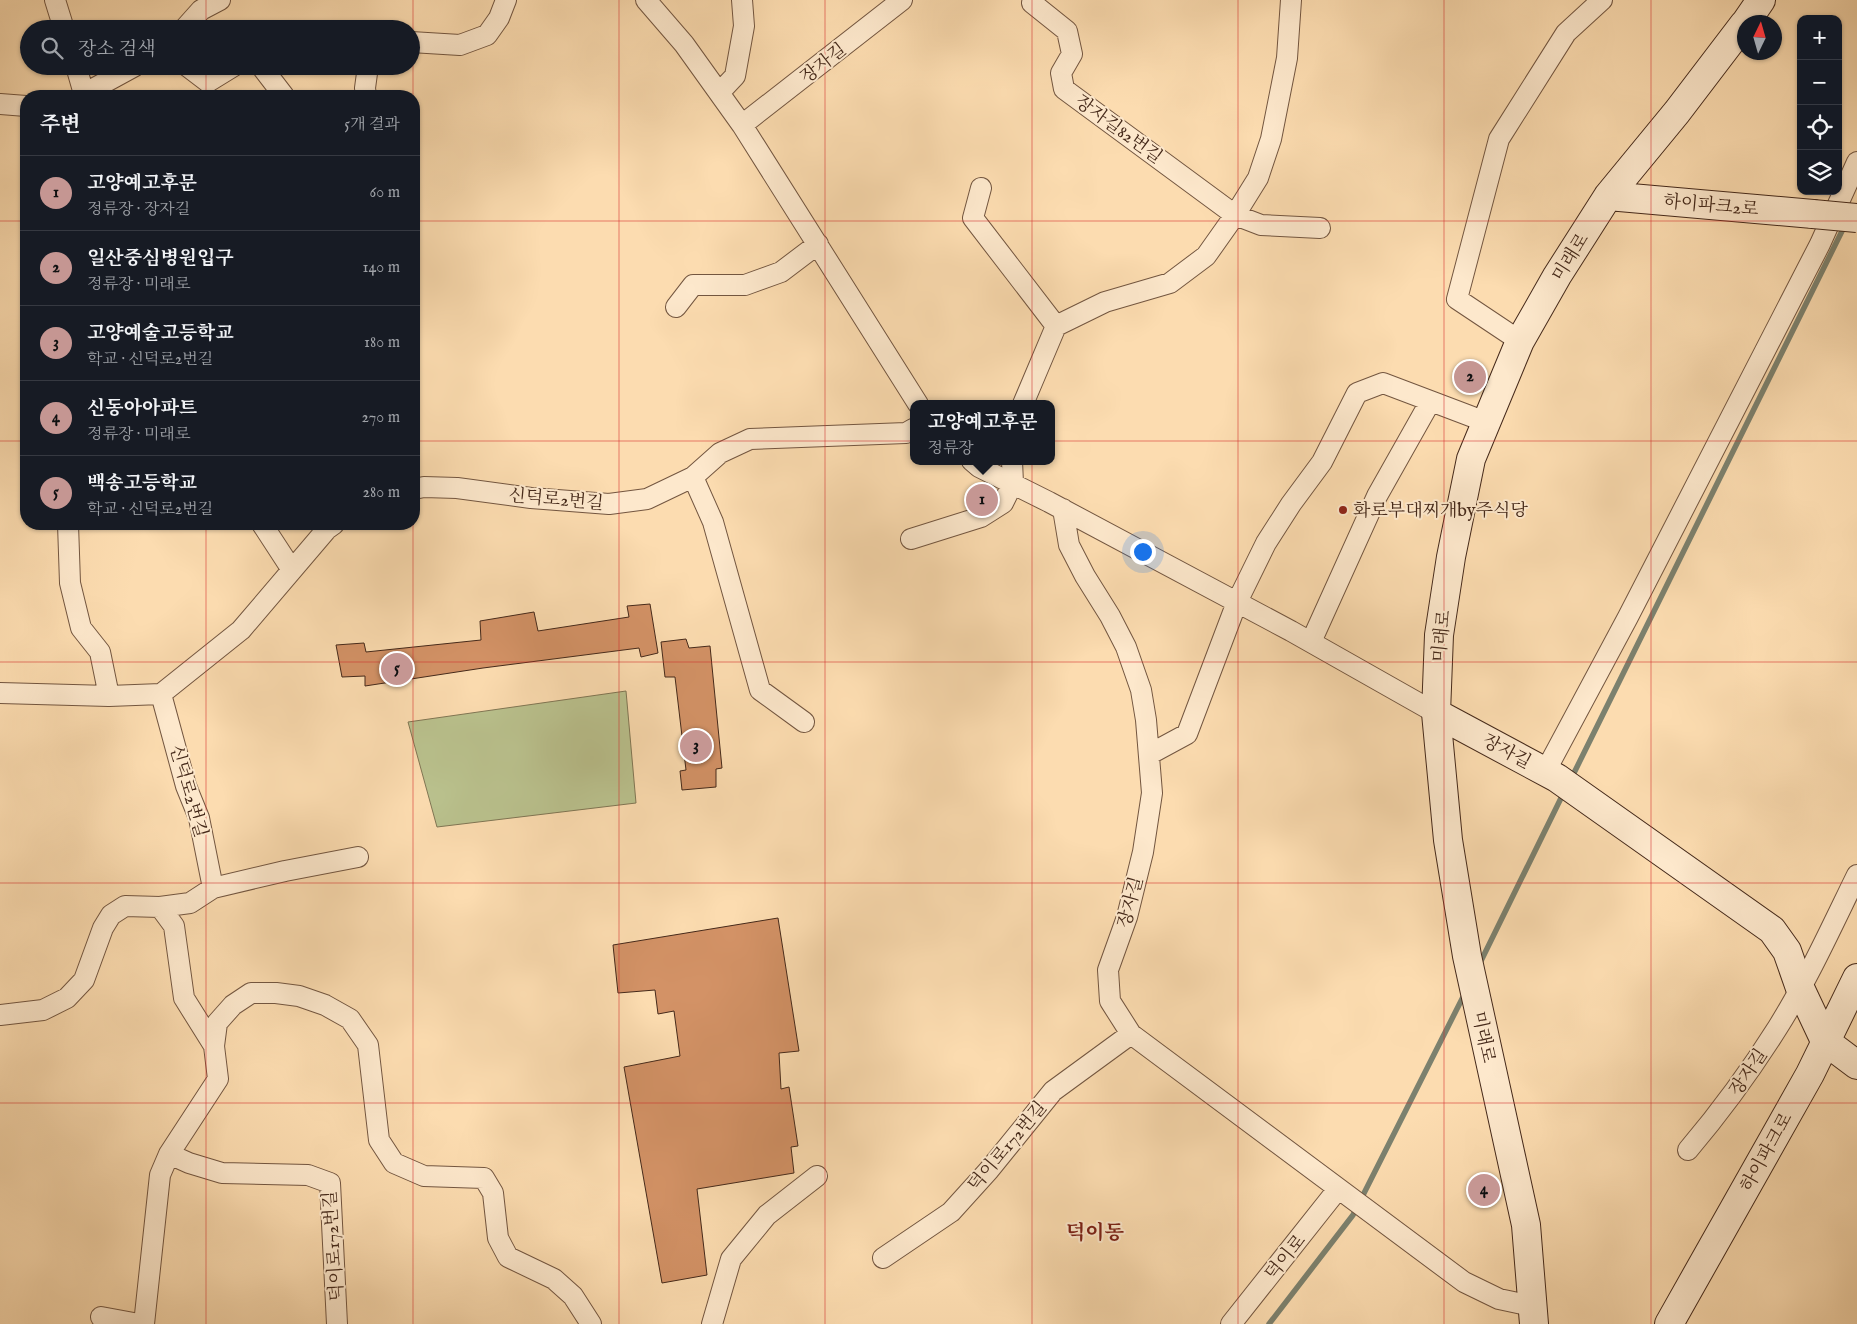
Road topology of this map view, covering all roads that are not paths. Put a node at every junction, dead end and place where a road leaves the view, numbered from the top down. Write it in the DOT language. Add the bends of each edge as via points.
graph roads {
  1 [pos="54,0"];
  2 [pos="220,0"];
  3 [pos="506,0"];
  4 [pos="646,0"];
  5 [pos="742,0"];
  6 [pos="902,0"];
  7 [pos="1291,0"];
  8 [pos="1602,0"];
  9 [pos="1761,0"];
  10 [pos="1032,3"];
  11 [pos="1751,15"];
  12 [pos="61,20"];
  13 [pos="192,20"];
  14 [pos="1737,33"];
  15 [pos="420,43"];
  16 [pos="78,75"];
  17 [pos="119,75"];
  18 [pos="199,75"];
  19 [pos="219,75"];
  20 [pos="268,75"];
  21 [pos="367,75"];
  22 [pos="81,90"];
  23 [pos="91,90"];
  24 [pos="279,90"];
  25 [pos="365,90"];
  26 [pos="719,92"];
  27 [pos="0,104"];
  28 [pos="20,106"];
  29 [pos="742,125"];
  30 [pos="1857,162"];
  31 [pos="980,188"];
  32 [pos="1608,196"];
  33 [pos="1235,215"];
  34 [pos="1857,218"];
  35 [pos="1320,228"];
  36 [pos="818,244"];
  37 [pos="676,307"];
  38 [pos="1056,326"];
  39 [pos="1520,341"];
  40 [pos="916,400"];
  41 [pos="1025,400"];
  42 [pos="1430,402"];
  43 [pos="1486,422"];
  44 [pos="910,431"];
  45 [pos="977,465"];
  46 [pos="1012,465"];
  47 [pos="693,477"];
  48 [pos="1013,483"];
  49 [pos="420,488"];
  50 [pos="1062,509"];
  51 [pos="68,530"];
  52 [pos="266,530"];
  53 [pos="329,530"];
  54 [pos="911,539"];
  55 [pos="292,570"];
  56 [pos="1238,602"];
  57 [pos="1311,642"];
  58 [pos="0,693"];
  59 [pos="162,694"];
  60 [pos="109,696"];
  61 [pos="1436,713"];
  62 [pos="804,722"];
  63 [pos="1150,754"];
  64 [pos="1551,775"];
  65 [pos="358,857"];
  66 [pos="1857,875"];
  67 [pos="213,888"];
  68 [pos="160,907"];
  69 [pos="1857,978"];
  70 [pos="1800,988"];
  71 [pos="0,1015"];
  72 [pos="1132,1034"];
  73 [pos="1825,1041"];
  74 [pos="214,1046"];
  75 [pos="1857,1065"];
  76 [pos="1688,1150"];
  77 [pos="169,1154"];
  78 [pos="817,1176"];
  79 [pos="1344,1192"];
  80 [pos="883,1258"];
  81 [pos="1533,1315"];
  82 [pos="101,1317"];
  83 [pos="139,1324"];
  84 [pos="144,1324"];
  85 [pos="337,1324"];
  86 [pos="591,1324"];
  87 [pos="712,1324"];
  88 [pos="1231,1324"];
  89 [pos="1669,1324"];
  1 -- 12 [label="street"];
  2 -- 13 [label="street" via="201,10"];
  3 -- 15 [label="street" via="487,35 460,45"];
  4 -- 26 [label="street"];
  5 -- 26 [label="street" via="744,26 735,76"];
  6 -- 29 [label="street, 장자길"];
  7 -- 33 [label="street" via="1286,58 1270,139 1258,178"];
  8 -- 39 [label="street" via="1566,33 1499,139 1456,299"];
  9 -- 11 [label="street, 미래로"];
  10 -- 33 [label="street, 장자길82번길" via="1067,31 1072,54 1062,73 1064,89"];
  14 -- 32 [label="street, 미래로"];
  16 -- 22 [label="street"];
  17 -- 23 [label="street"];
  18 -- 19 [label="street" via="208,82"];
  20 -- 24 [label="street"];
  21 -- 25 [label="street"];
  26 -- 29 [label="street"];
  27 -- 28 [label="street"];
  29 -- 36 [label="street"];
  30 -- 64 [label="street" via="1816,253 1623,625"];
  31 -- 38 [label="street" via="973,218"];
  32 -- 34 [label="street, 하이파크2로, bridge"];
  32 -- 39 [label="street, 미래로"];
  33 -- 35 [label="street, 장자길82번길" via="1261,225"];
  33 -- 38 [label="street" via="1206,256 1170,283 1105,302"];
  36 -- 37 [label="street" via="781,272 745,285 693,285"];
  36 -- 40 [label="street"];
  38 -- 41 [label="street"];
  39 -- 43 [label="street, 미래로"];
  42 -- 43 [label="street"];
  42 -- 56 [label="street" via="1382,383 1357,393 1322,462 1266,543"];
  42 -- 57 [label="street" via="1377,496"];
  43 -- 61 [label="street, 미래로" via="1471,459 1451,557 1439,635"];
  44 -- 47 [label="street, 신덕로2번길" via="750,439 720,453"];
  45 -- 48 [label="street, 장자길"];
  46 -- 48 [label="street"];
  47 -- 49 [label="street, 신덕로2번길" via="647,499 609,504 457,488"];
  47 -- 62 [label="street" via="713,522 760,690"];
  48 -- 50 [label="street, 장자길"];
  48 -- 54 [label="street" via="1003,503 981,517"];
  50 -- 56 [label="street, 장자길"];
  50 -- 63 [label="street, 장자길" via="1070,544 1126,647 1141,690"];
  51 -- 60 [label="street" via="70,583 81,628 100,652"];
  52 -- 55 [label="street"];
  53 -- 55 [label="street"];
  55 -- 59 [label="street" via="241,630"];
  56 -- 57 [label="street, 장자길"];
  56 -- 63 [label="street" via="1187,734"];
  57 -- 61 [label="street, 장자길"];
  58 -- 60 [label="street"];
  59 -- 60 [label="street"];
  59 -- 67 [label="street, 신덕로2번길" via="186,786 199,818"];
  61 -- 64 [label="street, 장자길"];
  61 -- 81 [label="street, 미래로" via="1448,840 1467,956 1526,1225"];
  63 -- 72 [label="street, 장자길" via="1152,793 1143,852 1127,917 1108,970 1110,1000"];
  64 -- 70 [label="street, 장자길" via="1772,930 1787,951"];
  65 -- 67 [label="street"];
  66 -- 70 [label="street, 장자길"];
  67 -- 68 [label="street" via="190,903"];
  68 -- 71 [label="street" via="125,906 111,915 84,980 67,998 43,1010"];
  68 -- 74 [label="street" via="174,926 184,998"];
  69 -- 73 [label="street, 하이파크로"];
  70 -- 73 [label="street"];
  70 -- 76 [label="street, 장자길" via="1779,1026 1726,1104"];
  72 -- 79 [label="street, 장자길"];
  72 -- 80 [label="street, 덕이로172번길" via="1053,1090 951,1212"];
  73 -- 75 [label="street"];
  73 -- 89 [label="street, 하이파크로" via="1810,1074"];
  74 -- 77 [label="street" via="218,1080"];
  74 -- 86 [label="street" via="217,1023 233,1005 251,993 299,996 350,1019 368,1045 379,1140 394,1163 424,1176 484,1178 493,1193 498,1238 508,1257 554,1279 573,1296"];
  77 -- 84 [label="street" via="160,1175"];
  77 -- 85 [label="street, 덕이로172번길" via="222,1173 308,1175 330,1183"];
  78 -- 87 [label="street" via="767,1215 731,1259"];
  79 -- 81 [label="street, 장자길" via="1464,1282"];
  79 -- 88 [label="street, 덕이로"];
  82 -- 83 [label="street"];
}
